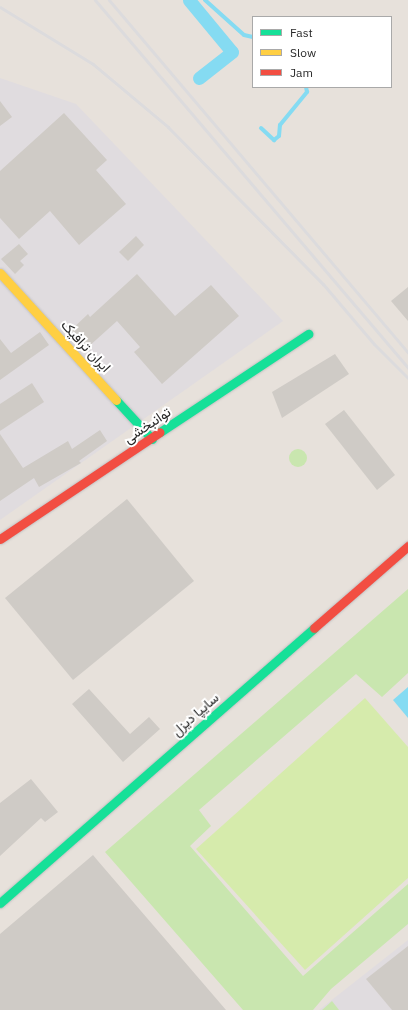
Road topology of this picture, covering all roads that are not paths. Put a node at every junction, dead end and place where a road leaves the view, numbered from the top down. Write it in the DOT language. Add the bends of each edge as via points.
graph roads {
  1 [pos="0,273"];
  2 [pos="308,334"];
  3 [pos="152,439"];
  4 [pos="0,539"];
  5 [pos="408,546"];
  6 [pos="0,903"];
  1 -- 3 [label="street, ایران ترافیک"];
  2 -- 3 [label="street, توانبخشی"];
  3 -- 4 [label="street, توانبخشی"];
  5 -- 6 [label="street, سایپا دیزل"];
}
